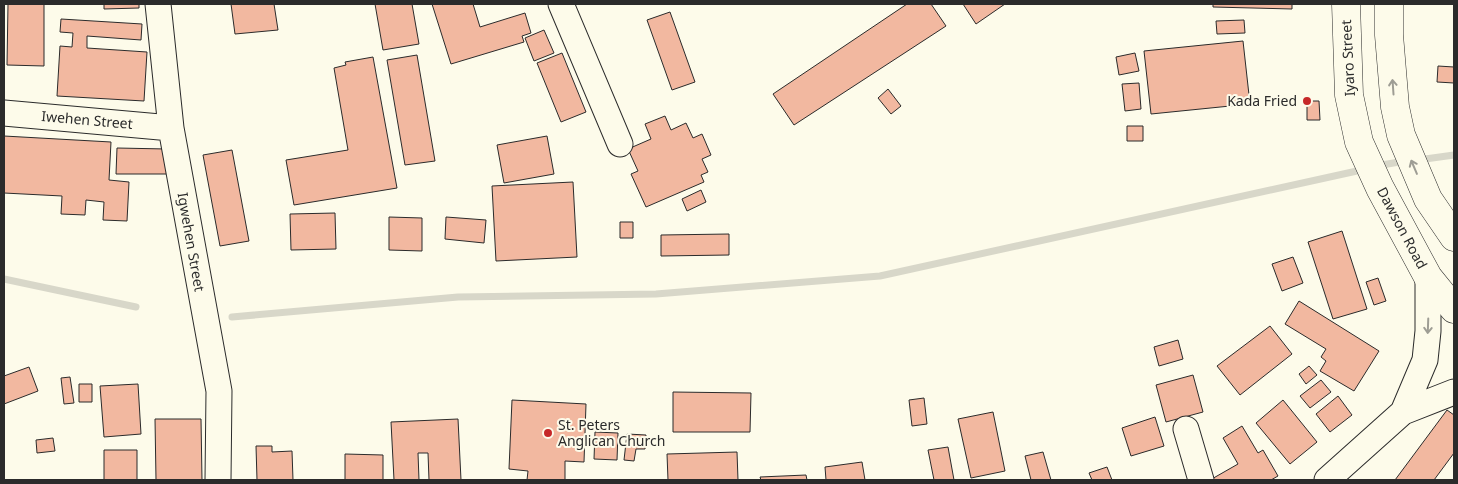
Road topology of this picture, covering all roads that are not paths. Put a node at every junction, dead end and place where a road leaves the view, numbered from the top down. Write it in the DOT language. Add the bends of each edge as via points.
graph roads {
  1 [pos="158,4"];
  2 [pos="561,4"];
  3 [pos="1346,4"];
  4 [pos="1389,4"];
  5 [pos="4,113"];
  6 [pos="170,128"];
  7 [pos="1359,142"];
  8 [pos="620,144"];
  9 [pos="1454,237"];
  10 [pos="1428,278"];
  11 [pos="1454,309"];
  12 [pos="1454,392"];
  13 [pos="1403,412"];
  14 [pos="1186,429"];
  15 [pos="218,480"];
  16 [pos="1201,480"];
  17 [pos="1327,480"];
  1 -- 6 [label="street, Igwehen Street"];
  2 -- 8 [label="street"];
  3 -- 7 [label="highway, Iyaro Street" via="1349,95"];
  9 -- 4 [label="highway, one-way" via="1428,199 1400,135 1395,107"];
  5 -- 6 [label="street, Iwehen Street"];
  6 -- 15 [label="street, Igwehen Street" via="219,391"];
  7 -- 10 [label="highway, Dawson Road"];
  10 -- 11 [label="highway, Dawson Road"];
  10 -- 13 [label="street, one-way" via="1425,360"];
  12 -- 13 [label="street"];
  13 -- 17 [label="street"];
  14 -- 16 [label="street"];
}
